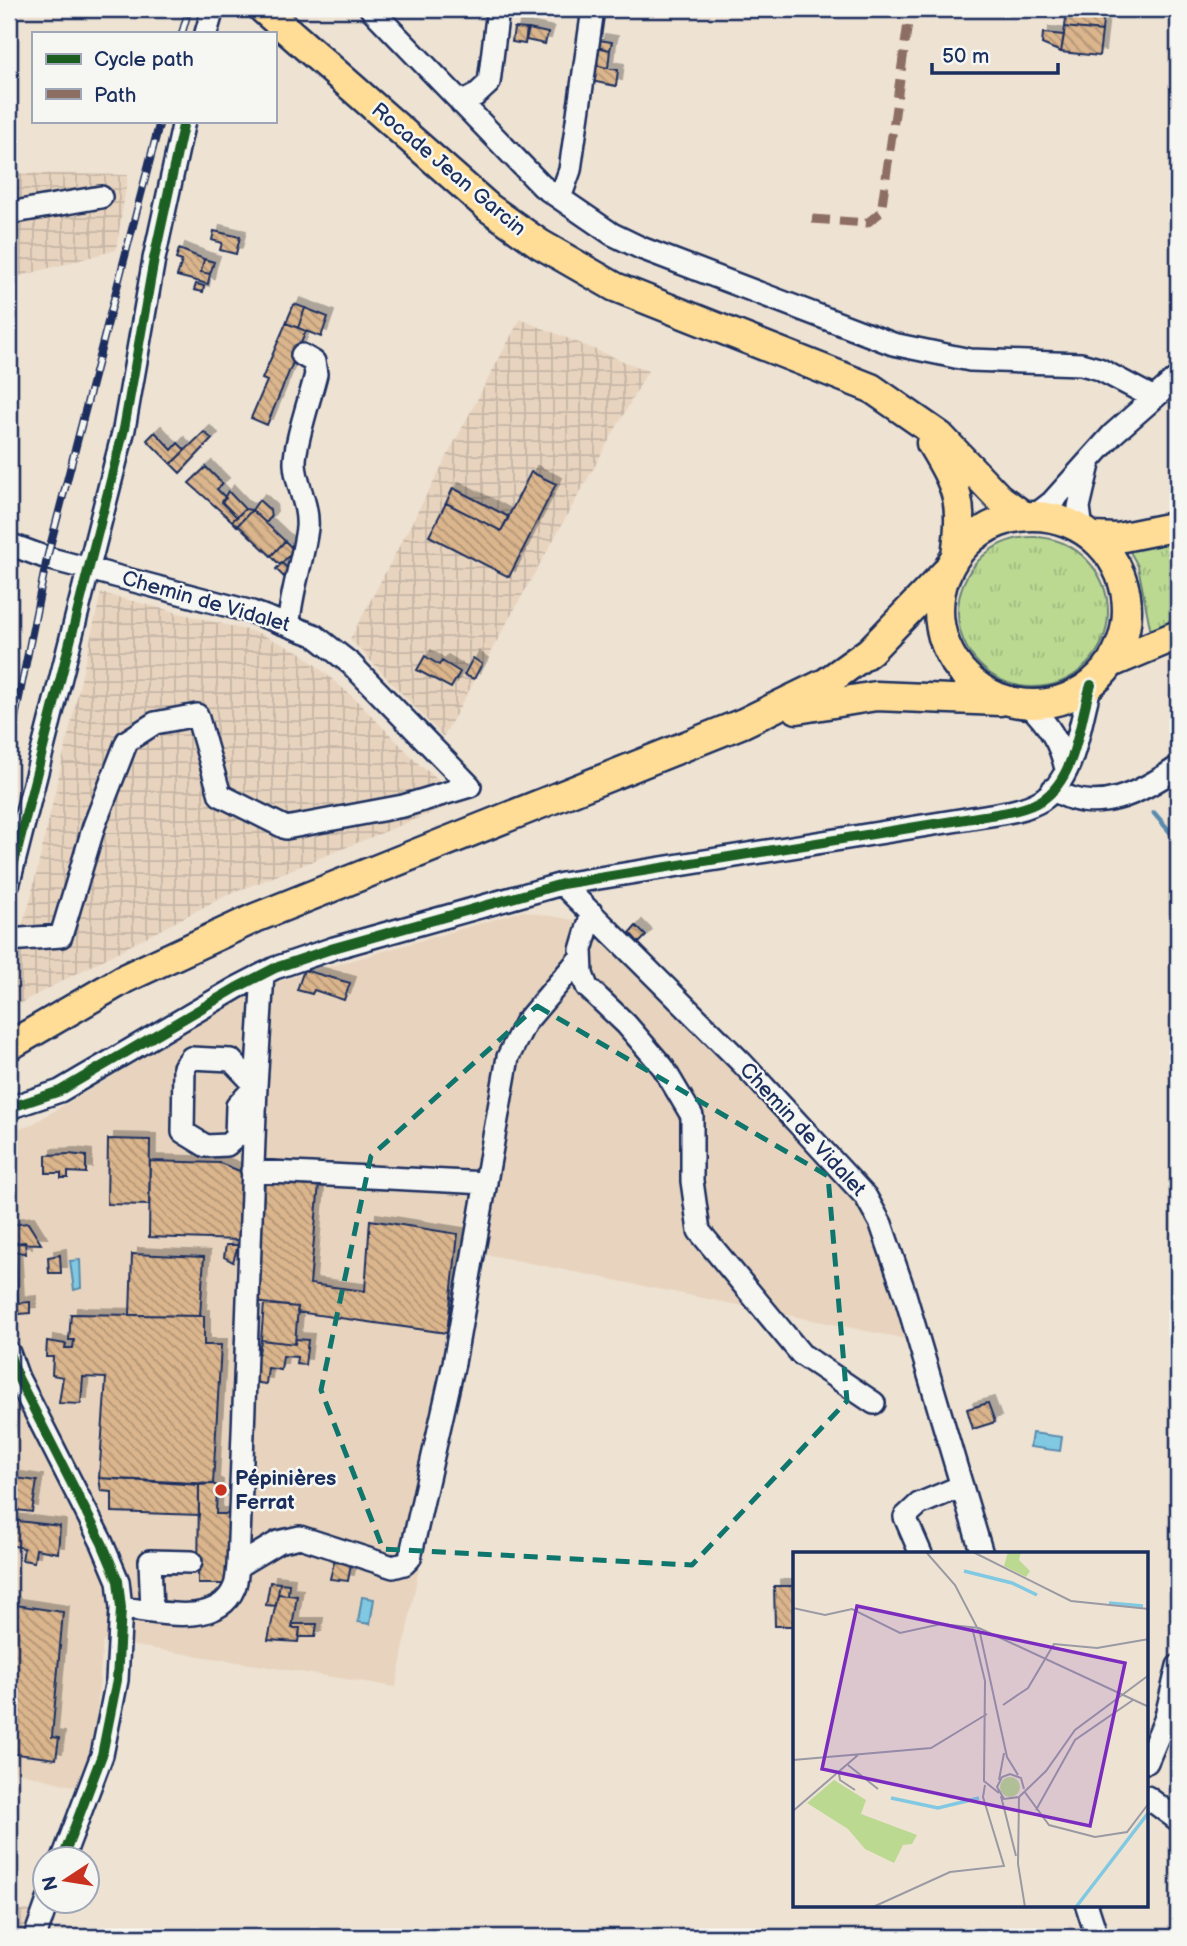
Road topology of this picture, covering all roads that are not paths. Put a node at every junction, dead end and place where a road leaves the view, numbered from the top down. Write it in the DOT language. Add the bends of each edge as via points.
graph roads {
  1 [pos="212,9"];
  2 [pos="263,9"];
  3 [pos="370,9"];
  4 [pos="498,9"];
  5 [pos="593,9"];
  6 [pos="206,32"];
  7 [pos="461,103"];
  8 [pos="184,122"];
  9 [pos="101,197"];
  10 [pos="560,198"];
  11 [pos="9,213"];
  12 [pos="302,355"];
  13 [pos="1178,377"];
  14 [pos="1154,398"];
  15 [pos="919,422"];
  16 [pos="1090,458"];
  17 [pos="1029,516"];
  18 [pos="1178,526"];
  19 [pos="1087,533"];
  20 [pos="9,544"];
  21 [pos="951,563"];
  22 [pos="89,569"];
  23 [pos="289,623"];
  24 [pos="1178,635"];
  25 [pos="1111,663"];
  26 [pos="1091,685"];
  27 [pos="1016,703"];
  28 [pos="743,723"];
  29 [pos="1178,767"];
  30 [pos="1066,769"];
  31 [pos="1054,789"];
  32 [pos="9,882"];
  33 [pos="562,884"];
  34 [pos="592,913"];
  35 [pos="9,940"];
  36 [pos="581,957"];
  37 [pos="263,974"];
  38 [pos="9,1046"];
  39 [pos="256,1086"];
  40 [pos="9,1108"];
  41 [pos="252,1171"];
  42 [pos="486,1183"];
  43 [pos="9,1353"];
  44 [pos="874,1403"];
  45 [pos="962,1486"];
  46 [pos="920,1552"];
  47 [pos="981,1552"];
  48 [pos="191,1562"];
  49 [pos="238,1566"];
  50 [pos="121,1608"];
  51 [pos="152,1611"];
  52 [pos="1178,1666"];
  53 [pos="1148,1760"];
  54 [pos="1148,1798"];
  55 [pos="1178,1820"];
  56 [pos="68,1844"];
  57 [pos="1088,1908"];
  58 [pos="43,1914"];
  59 [pos="35,1937"];
  60 [pos="1097,1937"];
  1 -- 6 [label="street"];
  2 -- 15 [label="main road, Rocade Jean Garcin" via="489,208 540,244 626,292 871,388"];
  3 -- 7 [label="street"];
  4 -- 7 [label="street" via="489,83"];
  5 -- 10 [label="street" via="570,170"];
  7 -- 10 [label="street" via="521,167"];
  8 -- 22 [label="street" via="124,429"];
  9 -- 11 [label="street"];
  10 -- 14 [label="street" via="641,248 893,344 970,360 1081,364"];
  12 -- 23 [label="street" via="314,362 316,374 295,464 306,503 307,527 291,593"];
  13 -- 14 [label="street"];
  14 -- 16 [label="street"];
  15 -- 17 [label="main road, Rocade Jean Garcin" via="940,436 999,498"];
  15 -- 21 [label="main road, Rocade Jean Garcin" via="951,475 960,503"];
  16 -- 17 [label="street" via="1052,502"];
  16 -- 19 [label="street" via="1079,507"];
  17 -- 19 [label="main road" via="1059,520"];
  17 -- 21 [label="main road" via="986,528"];
  18 -- 19 [label="main road" via="1118,538"];
  19 -- 25 [label="main road" via="1111,558 1123,583 1127,610 1123,638"];
  20 -- 22 [label="street, Chemin de Vidalet"];
  21 -- 27 [label="main road" via="939,602 941,634 954,663 976,686"];
  21 -- 28 [label="main road" via="870,651 827,682"];
  22 -- 23 [label="street, Chemin de Vidalet"];
  22 -- 32 [label="street"];
  23 -- 35 [label="street, Chemin de Vidalet" via="330,644 470,786 403,806 286,828 220,795 197,715 155,723 127,741 93,826 61,936"];
  24 -- 25 [label="main road"];
  25 -- 26 [label="main road"];
  26 -- 27 [label="main road" via="1051,703"];
  26 -- 30 [label="street"];
  27 -- 28 [label="main road" via="876,696 820,703"];
  27 -- 30 [label="street" via="1046,722"];
  28 -- 38 [label="main road" via="243,923 126,978"];
  29 -- 31 [label="street" via="1144,790 1116,800 1065,797"];
  30 -- 31 [label="street"];
  31 -- 33 [label="street" via="1031,805 994,814"];
  33 -- 34 [label="street, Chemin de Vidalet"];
  33 -- 37 [label="street" via="334,948"];
  34 -- 36 [label="street"];
  34 -- 45 [label="street, Chemin de Vidalet" via="743,1063 866,1197 891,1253"];
  36 -- 42 [label="street" via="513,1043"];
  36 -- 44 [label="street" via="587,987 663,1067 687,1105 694,1128 692,1181 699,1231 801,1354"];
  37 -- 39 [label="street"];
  37 -- 40 [label="street" via="60,1091"];
  39 -- 39 [label="street" via="231,1060 191,1058 184,1067 183,1132 206,1146 233,1143 237,1106"];
  39 -- 41 [label="street"];
  41 -- 42 [label="street"];
  41 -- 49 [label="street"];
  42 -- 49 [label="street" via="454,1363 410,1558 393,1567 300,1537 278,1542"];
  43 -- 50 [label="street" via="102,1542 118,1581"];
  45 -- 46 [label="street" via="919,1504 905,1517"];
  45 -- 47 [label="street, Chemin de Vidalet"];
  48 -- 51 [label="street" via="150,1561"];
  49 -- 51 [label="street" via="234,1589 208,1611 193,1615"];
  50 -- 51 [label="street"];
  50 -- 56 [label="street" via="117,1680 102,1755"];
  52 -- 53 [label="street" via="1165,1720"];
  54 -- 55 [label="street"];
  57 -- 60 [label="street"];
  58 -- 59 [label="street"];
}
